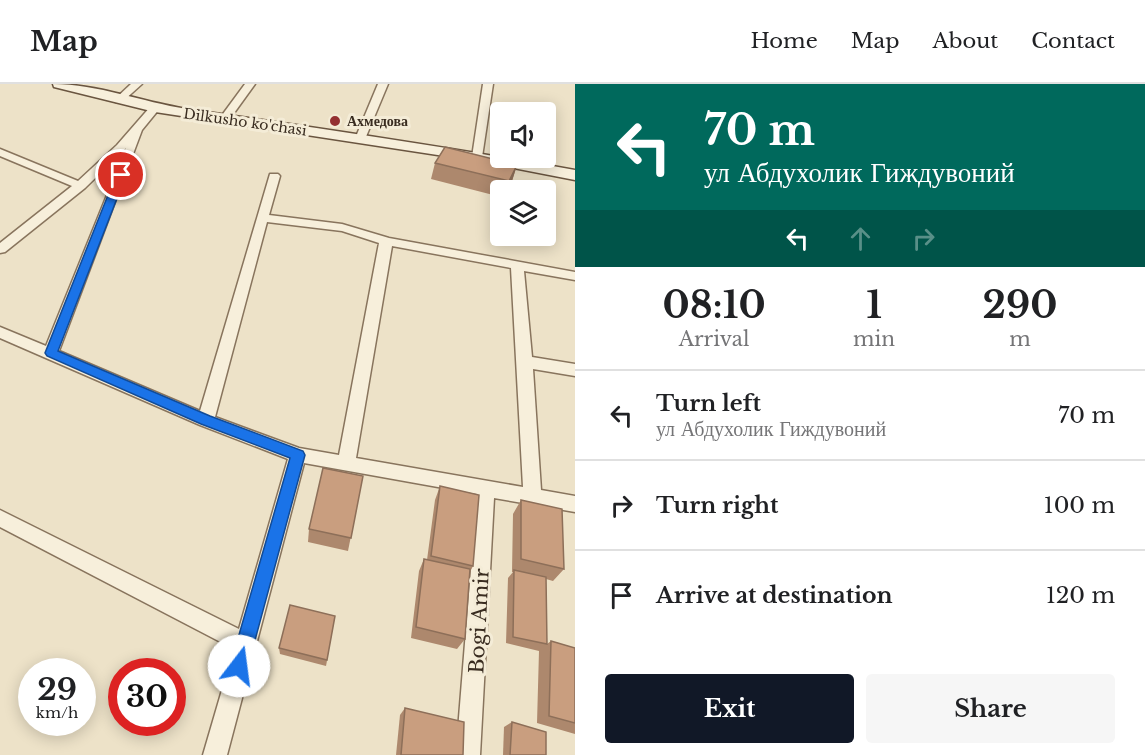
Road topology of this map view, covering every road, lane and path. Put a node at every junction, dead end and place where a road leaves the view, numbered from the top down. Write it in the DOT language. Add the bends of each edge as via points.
graph roads {
  1 [pos="59,84"];
  2 [pos="136,84"];
  3 [pos="250,84"];
  4 [pos="383,84"];
  5 [pos="488,84"];
  6 [pos="119,100"];
  7 [pos="156,108"];
  8 [pos="225,118"];
  9 [pos="138,131"];
  10 [pos="360,139"];
  11 [pos="0,152"];
  12 [pos="477,157"];
  13 [pos="575,175"];
  14 [pos="274,176"];
  15 [pos="81,186"];
  16 [pos="262,218"];
  17 [pos="386,241"];
  18 [pos="0,249"];
  19 [pos="517,266"];
  20 [pos="575,276"];
  21 [pos="0,332"];
  22 [pos="51,353"];
  23 [pos="525,362"];
  24 [pos="575,370"];
  25 [pos="206,420"];
  26 [pos="298,455"];
  27 [pos="346,464"];
  28 [pos="486,488"];
  29 [pos="532,495"];
  30 [pos="575,504"];
  31 [pos="0,518"];
  32 [pos="245,643"];
  33 [pos="215,755"];
  34 [pos="470,755"];
  1 -- 6 [label="street, Dilkusho ko'chasi"];
  2 -- 6 [label="street"];
  3 -- 8 [label="street"];
  4 -- 10 [label="street"];
  5 -- 12 [label="street"];
  6 -- 7 [label="street, Dilkusho ko'chasi"];
  7 -- 8 [label="street, Dilkusho ko'chasi"];
  7 -- 9 [label="street"];
  8 -- 10 [label="street, Dilkusho ko'chasi"];
  9 -- 15 [label="street"];
  9 -- 22 [label="street"];
  10 -- 12 [label="street, Dilkusho ko'chasi"];
  11 -- 15 [label="street"];
  12 -- 13 [label="street, Dilkusho ko'chasi"];
  14 -- 16 [label="street"];
  15 -- 18 [label="street"];
  16 -- 17 [label="street" via="350,230"];
  16 -- 25 [label="street"];
  17 -- 19 [label="street"];
  17 -- 27 [label="street"];
  19 -- 20 [label="street"];
  19 -- 23 [label="street"];
  21 -- 22 [label="street"];
  22 -- 25 [label="street"];
  23 -- 24 [label="street"];
  23 -- 29 [label="street"];
  25 -- 26 [label="street"];
  26 -- 27 [label="street"];
  26 -- 32 [label="street"];
  27 -- 28 [label="street"];
  28 -- 29 [label="street"];
  28 -- 34 [label="street"];
  29 -- 30 [label="street"];
  31 -- 32 [label="street"];
  32 -- 33 [label="street"];
}
